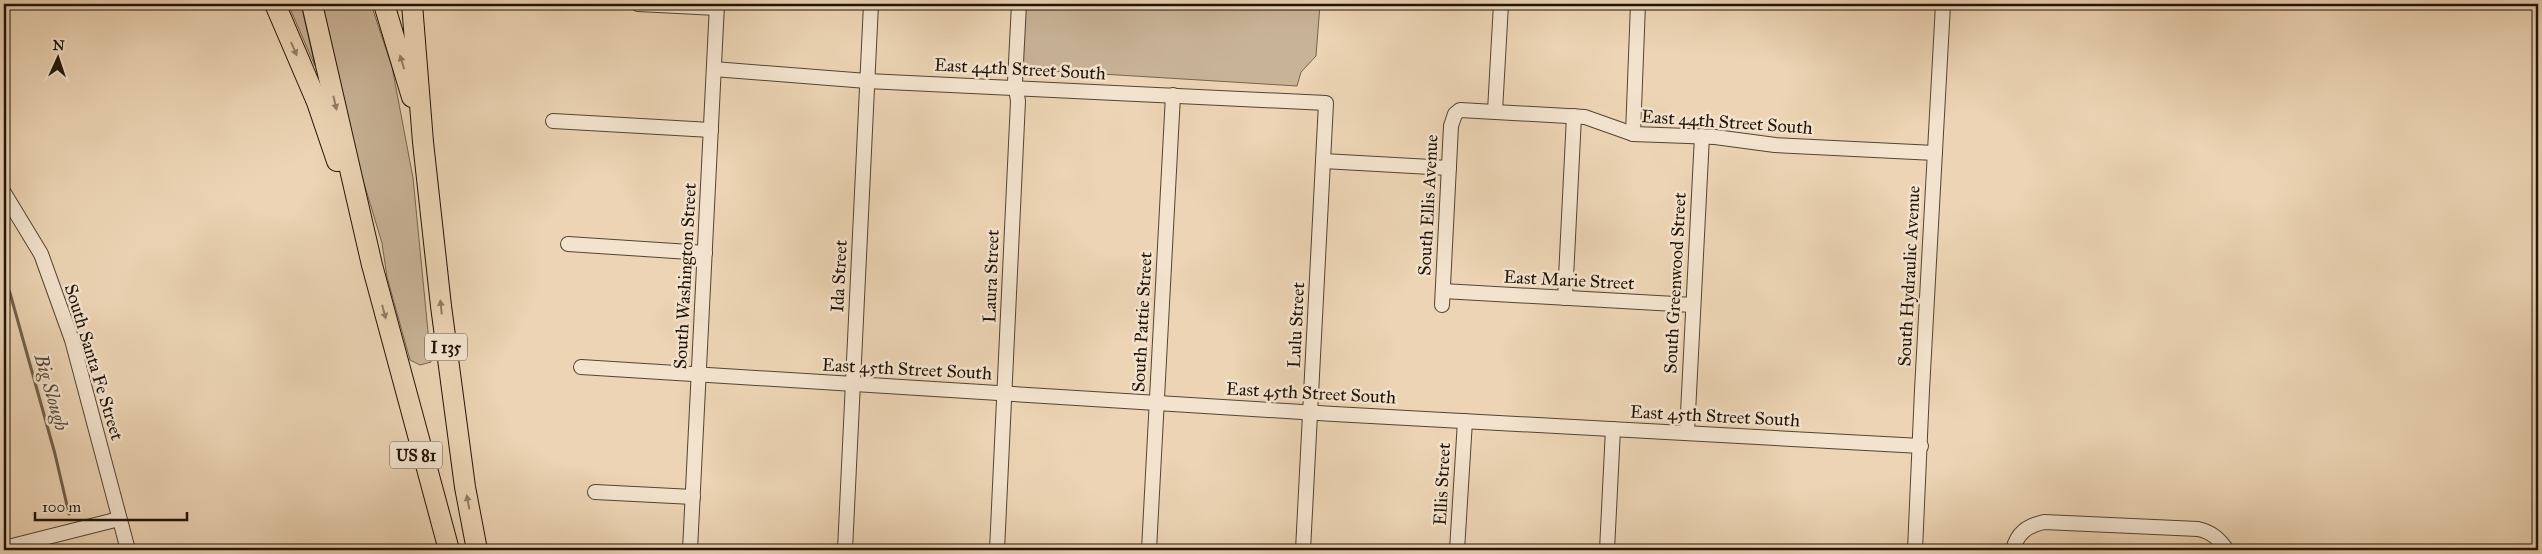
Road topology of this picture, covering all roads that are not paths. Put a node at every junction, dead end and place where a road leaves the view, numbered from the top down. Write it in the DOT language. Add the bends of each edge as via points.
graph roads {
  1 [pos="275,4"];
  2 [pos="312,4"];
  3 [pos="384,4"];
  4 [pos="412,4"];
  5 [pos="638,4"];
  6 [pos="871,4"];
  7 [pos="1019,4"];
  8 [pos="1501,4"];
  9 [pos="1638,4"];
  10 [pos="1943,4"];
  11 [pos="717,6"];
  12 [pos="714,69"];
  13 [pos="867,81"];
  14 [pos="1016,88"];
  15 [pos="1173,95"];
  16 [pos="1326,102"];
  17 [pos="1460,110"];
  18 [pos="1496,111"];
  19 [pos="1574,116"];
  20 [pos="553,121"];
  21 [pos="711,130"];
  22 [pos="1632,134"];
  23 [pos="1702,136"];
  24 [pos="423,142"];
  25 [pos="1934,153"];
  26 [pos="1323,161"];
  27 [pos="1449,168"];
  28 [pos="4,193"];
  29 [pos="568,244"];
  30 [pos="705,253"];
  31 [pos="372,264"];
  32 [pos="1442,298"];
  33 [pos="1565,298"];
  34 [pos="1693,305"];
  35 [pos="396,359"];
  36 [pos="581,368"];
  37 [pos="699,375"];
  38 [pos="853,385"];
  39 [pos="1005,394"];
  40 [pos="1157,403"];
  41 [pos="1310,412"];
  42 [pos="1465,421"];
  43 [pos="1613,429"];
  44 [pos="1686,433"];
  45 [pos="1921,446"];
  46 [pos="595,492"];
  47 [pos="693,496"];
  48 [pos="120,519"];
  49 [pos="4,548"];
  50 [pos="128,550"];
  51 [pos="436,550"];
  52 [pos="449,550"];
  53 [pos="477,550"];
  54 [pos="690,550"];
  55 [pos="845,550"];
  56 [pos="997,550"];
  57 [pos="1149,550"];
  58 [pos="1303,550"];
  59 [pos="1457,550"];
  60 [pos="1606,550"];
  61 [pos="1915,550"];
  62 [pos="2013,550"];
  63 [pos="2227,550"];
  1 -- 31 [label="highway, one-way" via="317,102"];
  2 -- 31 [label="highway, one-way"];
  24 -- 3 [label="highway, one-way"];
  4 -- 24 [label="highway, I 135"];
  5 -- 11 [label="street"];
  6 -- 13 [label="street, Ida Street"];
  7 -- 14 [label="street, Laura Street"];
  8 -- 18 [label="street"];
  9 -- 22 [label="street"];
  10 -- 25 [label="street, South Hydraulic Avenue"];
  11 -- 12 [label="street, South Washington Street"];
  12 -- 13 [label="street, East 44th Street South"];
  12 -- 21 [label="street, South Washington Street"];
  13 -- 14 [label="street, East 44th Street South"];
  13 -- 38 [label="street, Ida Street"];
  14 -- 15 [label="street, East 44th Street South"];
  14 -- 39 [label="street, Laura Street"];
  15 -- 16 [label="street, East 44th Street South"];
  15 -- 40 [label="street, South Pattie Street"];
  16 -- 26 [label="street, Lulu Street"];
  17 -- 18 [label="street, East 44th Street South"];
  17 -- 27 [label="street, South Ellis Avenue" via="1451,126"];
  18 -- 19 [label="street, East 44th Street South"];
  19 -- 22 [label="street, East 44th Street South" via="1603,122"];
  19 -- 33 [label="street"];
  20 -- 21 [label="street"];
  21 -- 30 [label="street, South Washington Street"];
  22 -- 23 [label="street, East 44th Street South"];
  23 -- 25 [label="street, East 44th Street South" via="1775,145"];
  23 -- 34 [label="street, South Greenwood Street"];
  53 -- 24 [label="highway, I 135, one-way" via="465,487 441,306"];
  25 -- 45 [label="street, South Hydraulic Avenue"];
  26 -- 27 [label="street"];
  26 -- 41 [label="street, Lulu Street"];
  27 -- 32 [label="street, South Ellis Avenue"];
  28 -- 48 [label="street, South Santa Fe Street" via="41,254 72,340"];
  29 -- 30 [label="street"];
  30 -- 37 [label="street, South Washington Street"];
  31 -- 35 [label="highway, one-way"];
  32 -- 33 [label="street, East Marie Street"];
  33 -- 34 [label="street, East Marie Street"];
  34 -- 44 [label="street, South Greenwood Street"];
  35 -- 51 [label="highway, US 81"];
  35 -- 52 [label="highway"];
  36 -- 37 [label="street, East 45th Street South"];
  37 -- 38 [label="street, East 45th Street South"];
  37 -- 47 [label="street, South Washington Street"];
  38 -- 39 [label="street, East 45th Street South"];
  38 -- 55 [label="street, Ida Street"];
  39 -- 40 [label="street, East 45th Street South"];
  39 -- 56 [label="street, Laura Street"];
  40 -- 41 [label="street, East 45th Street South"];
  40 -- 57 [label="street, South Pattie Street"];
  41 -- 42 [label="street, East 45th Street South"];
  41 -- 58 [label="street, Lulu Street"];
  42 -- 43 [label="street, East 45th Street South"];
  42 -- 59 [label="street, Ellis Street"];
  43 -- 44 [label="street, East 45th Street South"];
  43 -- 60 [label="street"];
  44 -- 45 [label="street, East 45th Street South"];
  45 -- 61 [label="street, South Hydraulic Avenue"];
  46 -- 47 [label="street"];
  47 -- 54 [label="street, South Washington Street"];
  48 -- 49 [label="street"];
  48 -- 50 [label="street, South Santa Fe Street"];
  62 -- 63 [label="street" via="2022,531 2036,524 2065,522 2198,529 2218,538"];
}
